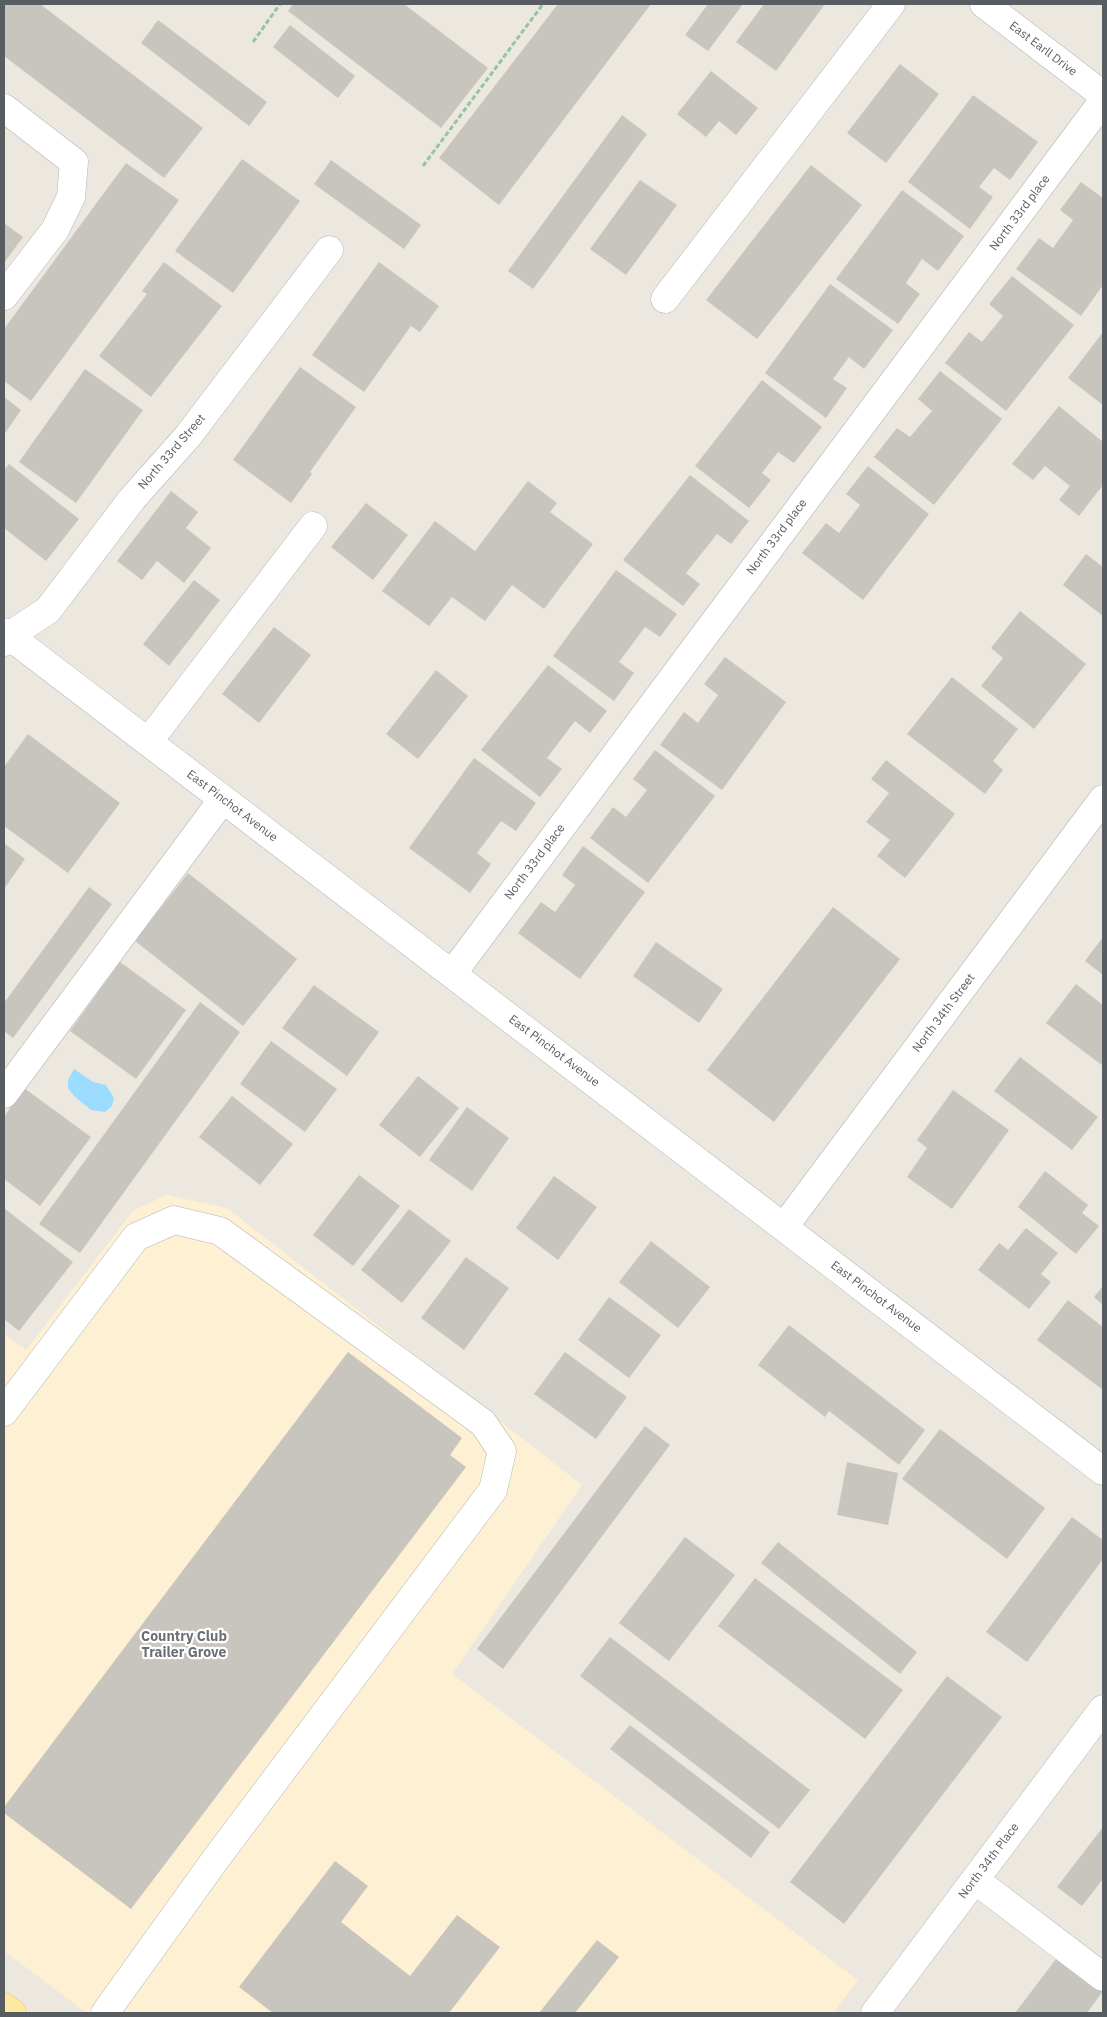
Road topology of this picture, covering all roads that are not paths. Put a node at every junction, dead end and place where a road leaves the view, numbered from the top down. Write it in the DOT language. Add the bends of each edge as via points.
graph roads {
  1 [pos="891,4"];
  2 [pos="984,4"];
  3 [pos="1103,95"];
  4 [pos="1103,101"];
  5 [pos="4,108"];
  6 [pos="329,250"];
  7 [pos="4,296"];
  8 [pos="665,299"];
  9 [pos="313,526"];
  10 [pos="5,636"];
  11 [pos="148,742"];
  12 [pos="223,799"];
  13 [pos="1103,799"];
  14 [pos="452,974"];
  15 [pos="4,1094"];
  16 [pos="784,1227"];
  17 [pos="4,1412"];
  18 [pos="1103,1471"];
  19 [pos="1103,1709"];
  20 [pos="975,1880"];
  21 [pos="1103,1977"];
  22 [pos="4,2007"];
  23 [pos="12,2013"];
  24 [pos="105,2013"];
  25 [pos="875,2013"];
  1 -- 8 [label="street"];
  2 -- 3 [label="street, East Earll Drive"];
  4 -- 14 [label="street, North 33rd place"];
  5 -- 7 [label="street" via="74,162 71,197 54,230"];
  6 -- 10 [label="street, North 33rd Street" via="188,436 132,499 48,610"];
  9 -- 11 [label="street"];
  10 -- 11 [label="street, East Pinchot Avenue"];
  11 -- 12 [label="street, East Pinchot Avenue"];
  12 -- 14 [label="street, East Pinchot Avenue"];
  12 -- 15 [label="street"];
  13 -- 16 [label="street, North 34th Street"];
  14 -- 16 [label="street, East Pinchot Avenue"];
  16 -- 18 [label="street, East Pinchot Avenue"];
  17 -- 24 [label="street" via="136,1237 174,1220 220,1232 483,1423 502,1451 493,1490 218,1856"];
  19 -- 20 [label="street, North 34th Place"];
  20 -- 21 [label="street"];
  20 -- 25 [label="street, North 34th Place"];
  22 -- 23 [label="main road"];
}
